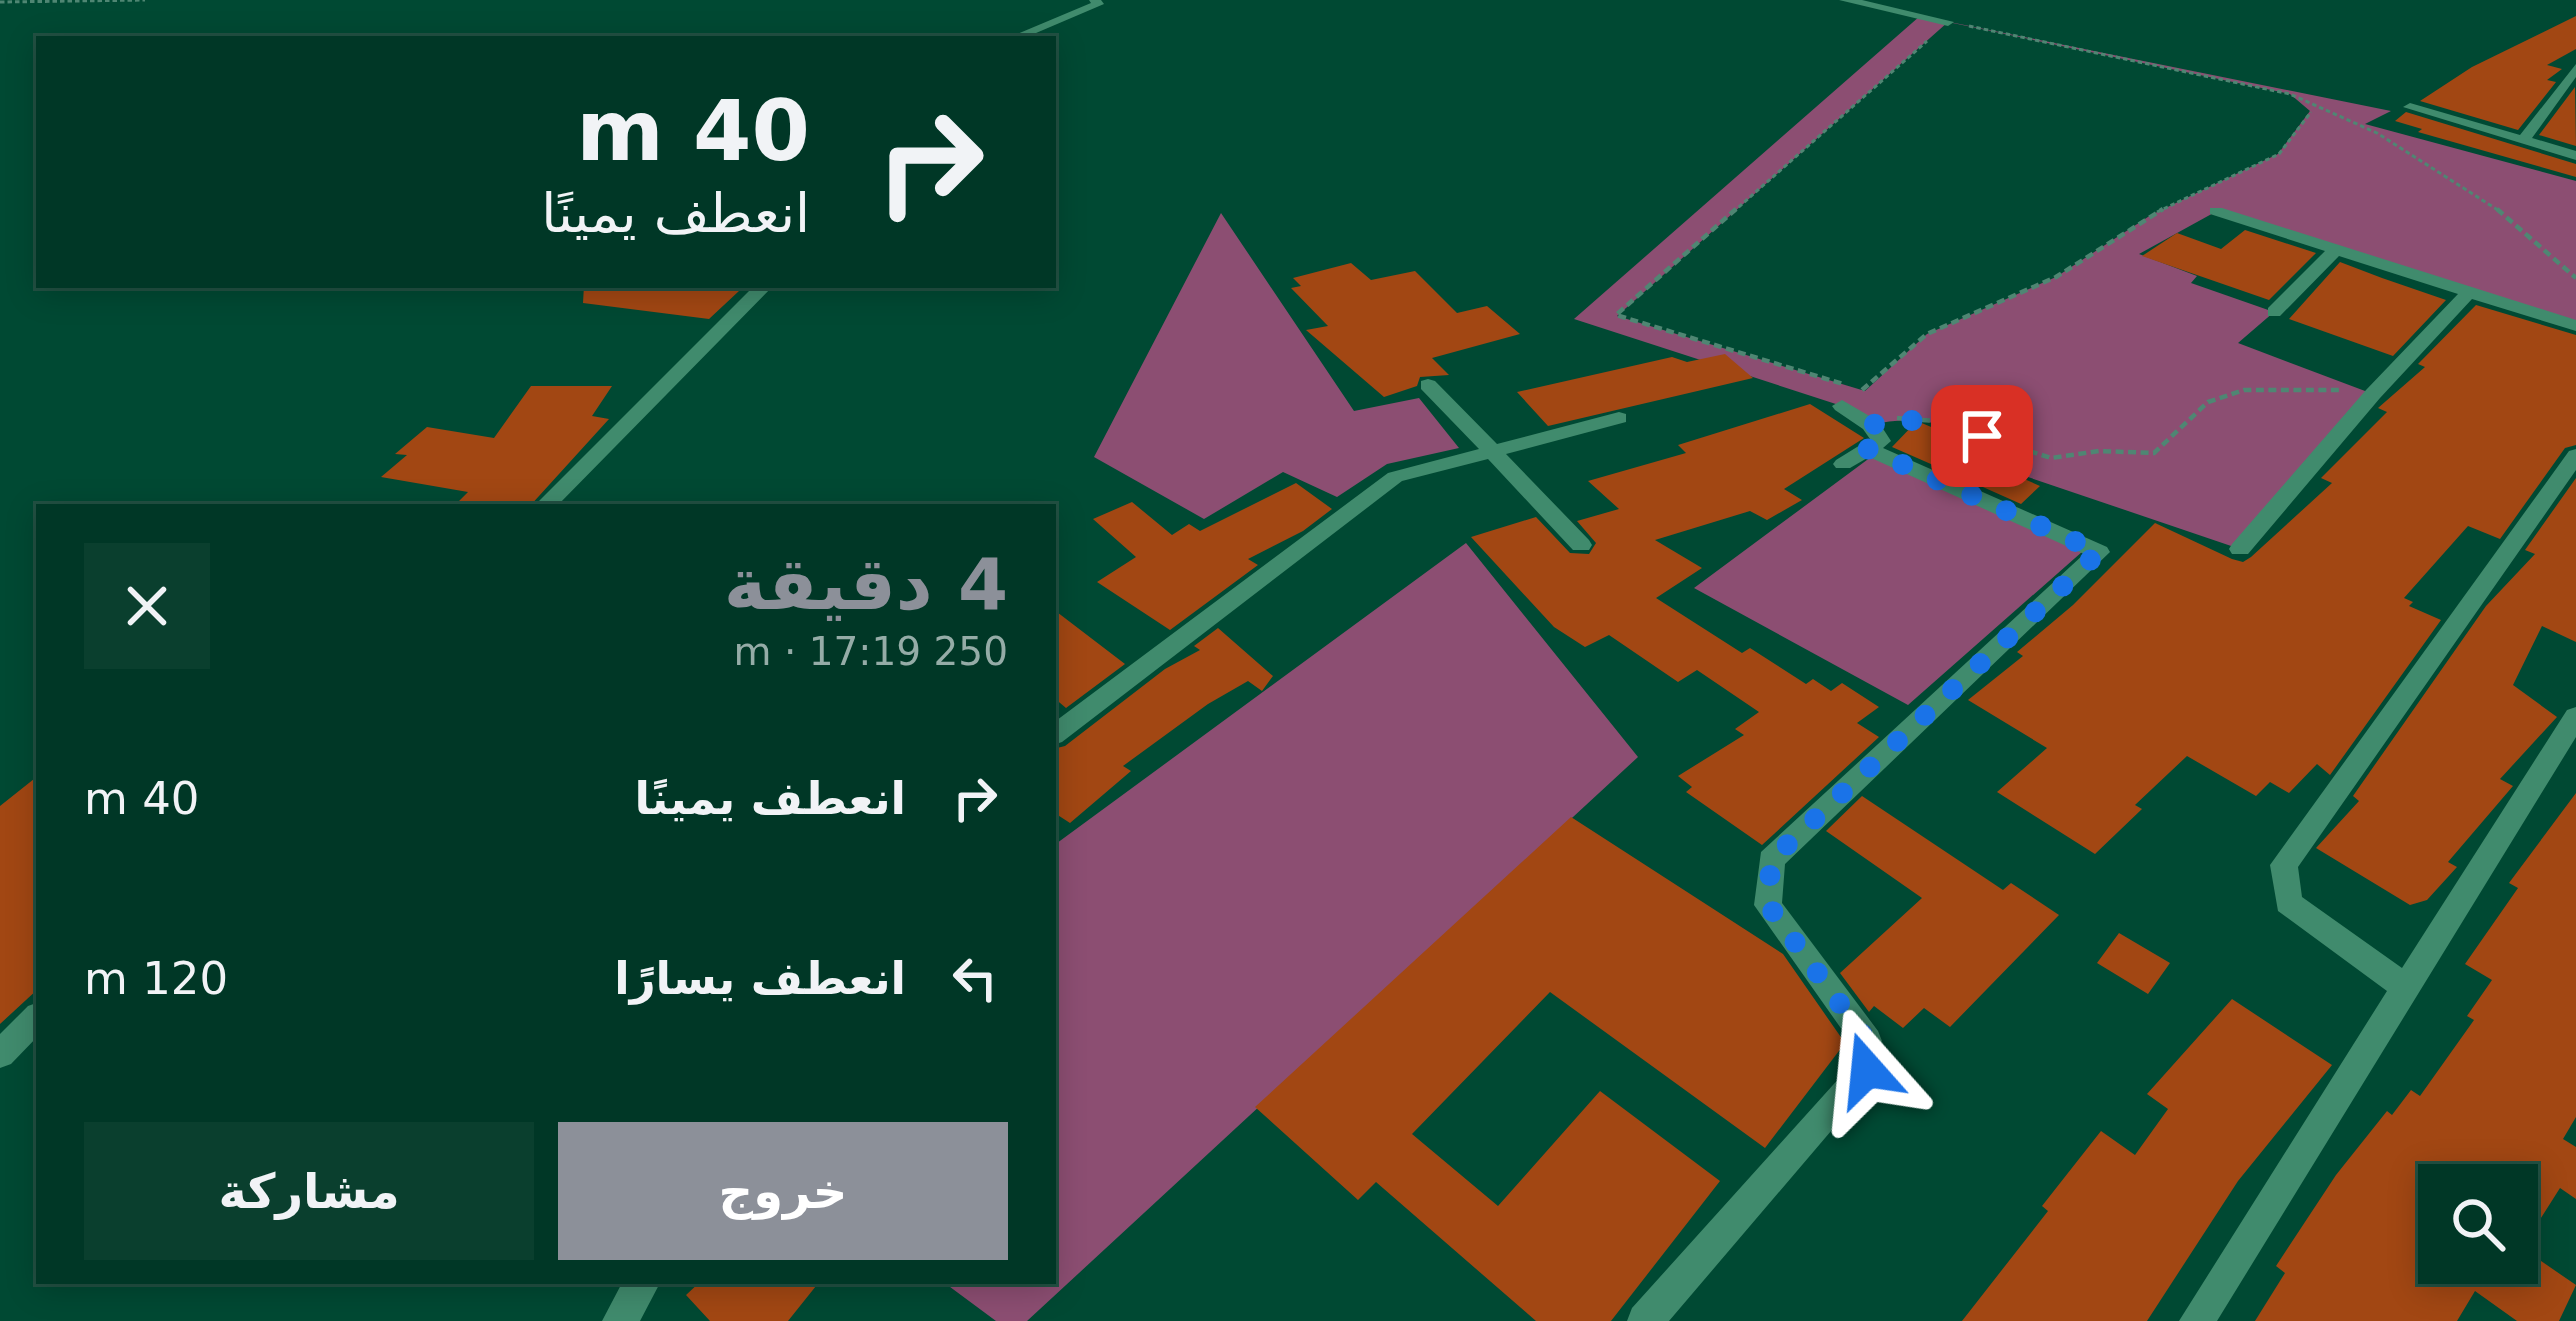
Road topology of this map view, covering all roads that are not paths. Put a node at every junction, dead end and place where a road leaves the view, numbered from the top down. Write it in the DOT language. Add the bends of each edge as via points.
graph roads {
  1 [pos="1095,0"];
  2 [pos="1845,0"];
  3 [pos="1948,22"];
  4 [pos="1018,36"];
  5 [pos="2576,68"];
  6 [pos="2410,107"];
  7 [pos="2524,140"];
  8 [pos="2576,155"];
  9 [pos="2216,211"];
  10 [pos="2335,250"];
  11 [pos="762,288"];
  12 [pos="2469,292"];
  13 [pos="2274,312"];
  14 [pos="2576,326"];
  15 [pos="1428,385"];
  16 [pos="1842,406"];
  17 [pos="1619,418"];
  18 [pos="1869,437"];
  19 [pos="1491,452"];
  20 [pos="2576,455"];
  21 [pos="1843,464"];
  22 [pos="547,504"];
  23 [pos="1581,545"];
  24 [pos="2240,549"];
  25 [pos="2576,716"];
  26 [pos="1056,734"];
  27 [pos="2406,988"];
  28 [pos="36,1018"];
  29 [pos="0,1054"];
  30 [pos="641,1284"];
  31 [pos="620,1321"];
  32 [pos="1645,1321"];
  33 [pos="2197,1321"];
  1 -- 4 [label="street"];
  2 -- 3 [label="street"];
  5 -- 7 [label="street"];
  6 -- 7 [label="street"];
  7 -- 8 [label="street"];
  9 -- 10 [label="street"];
  10 -- 12 [label="street"];
  10 -- 13 [label="street"];
  11 -- 22 [label="street"];
  12 -- 14 [label="street"];
  12 -- 24 [label="street"];
  15 -- 19 [label="street"];
  16 -- 18 [label="street"];
  17 -- 19 [label="street"];
  18 -- 21 [label="street"];
  18 -- 32 [label="street" via="2099,552 1771,860 1768,905 1867,1041 1867,1070"];
  19 -- 23 [label="street"];
  19 -- 26 [label="street" via="1395,477"];
  20 -- 27 [label="street" via="2284,865 2288,903"];
  25 -- 27 [label="street"];
  27 -- 33 [label="street"];
  28 -- 29 [label="street"];
  30 -- 31 [label="street"];
}
